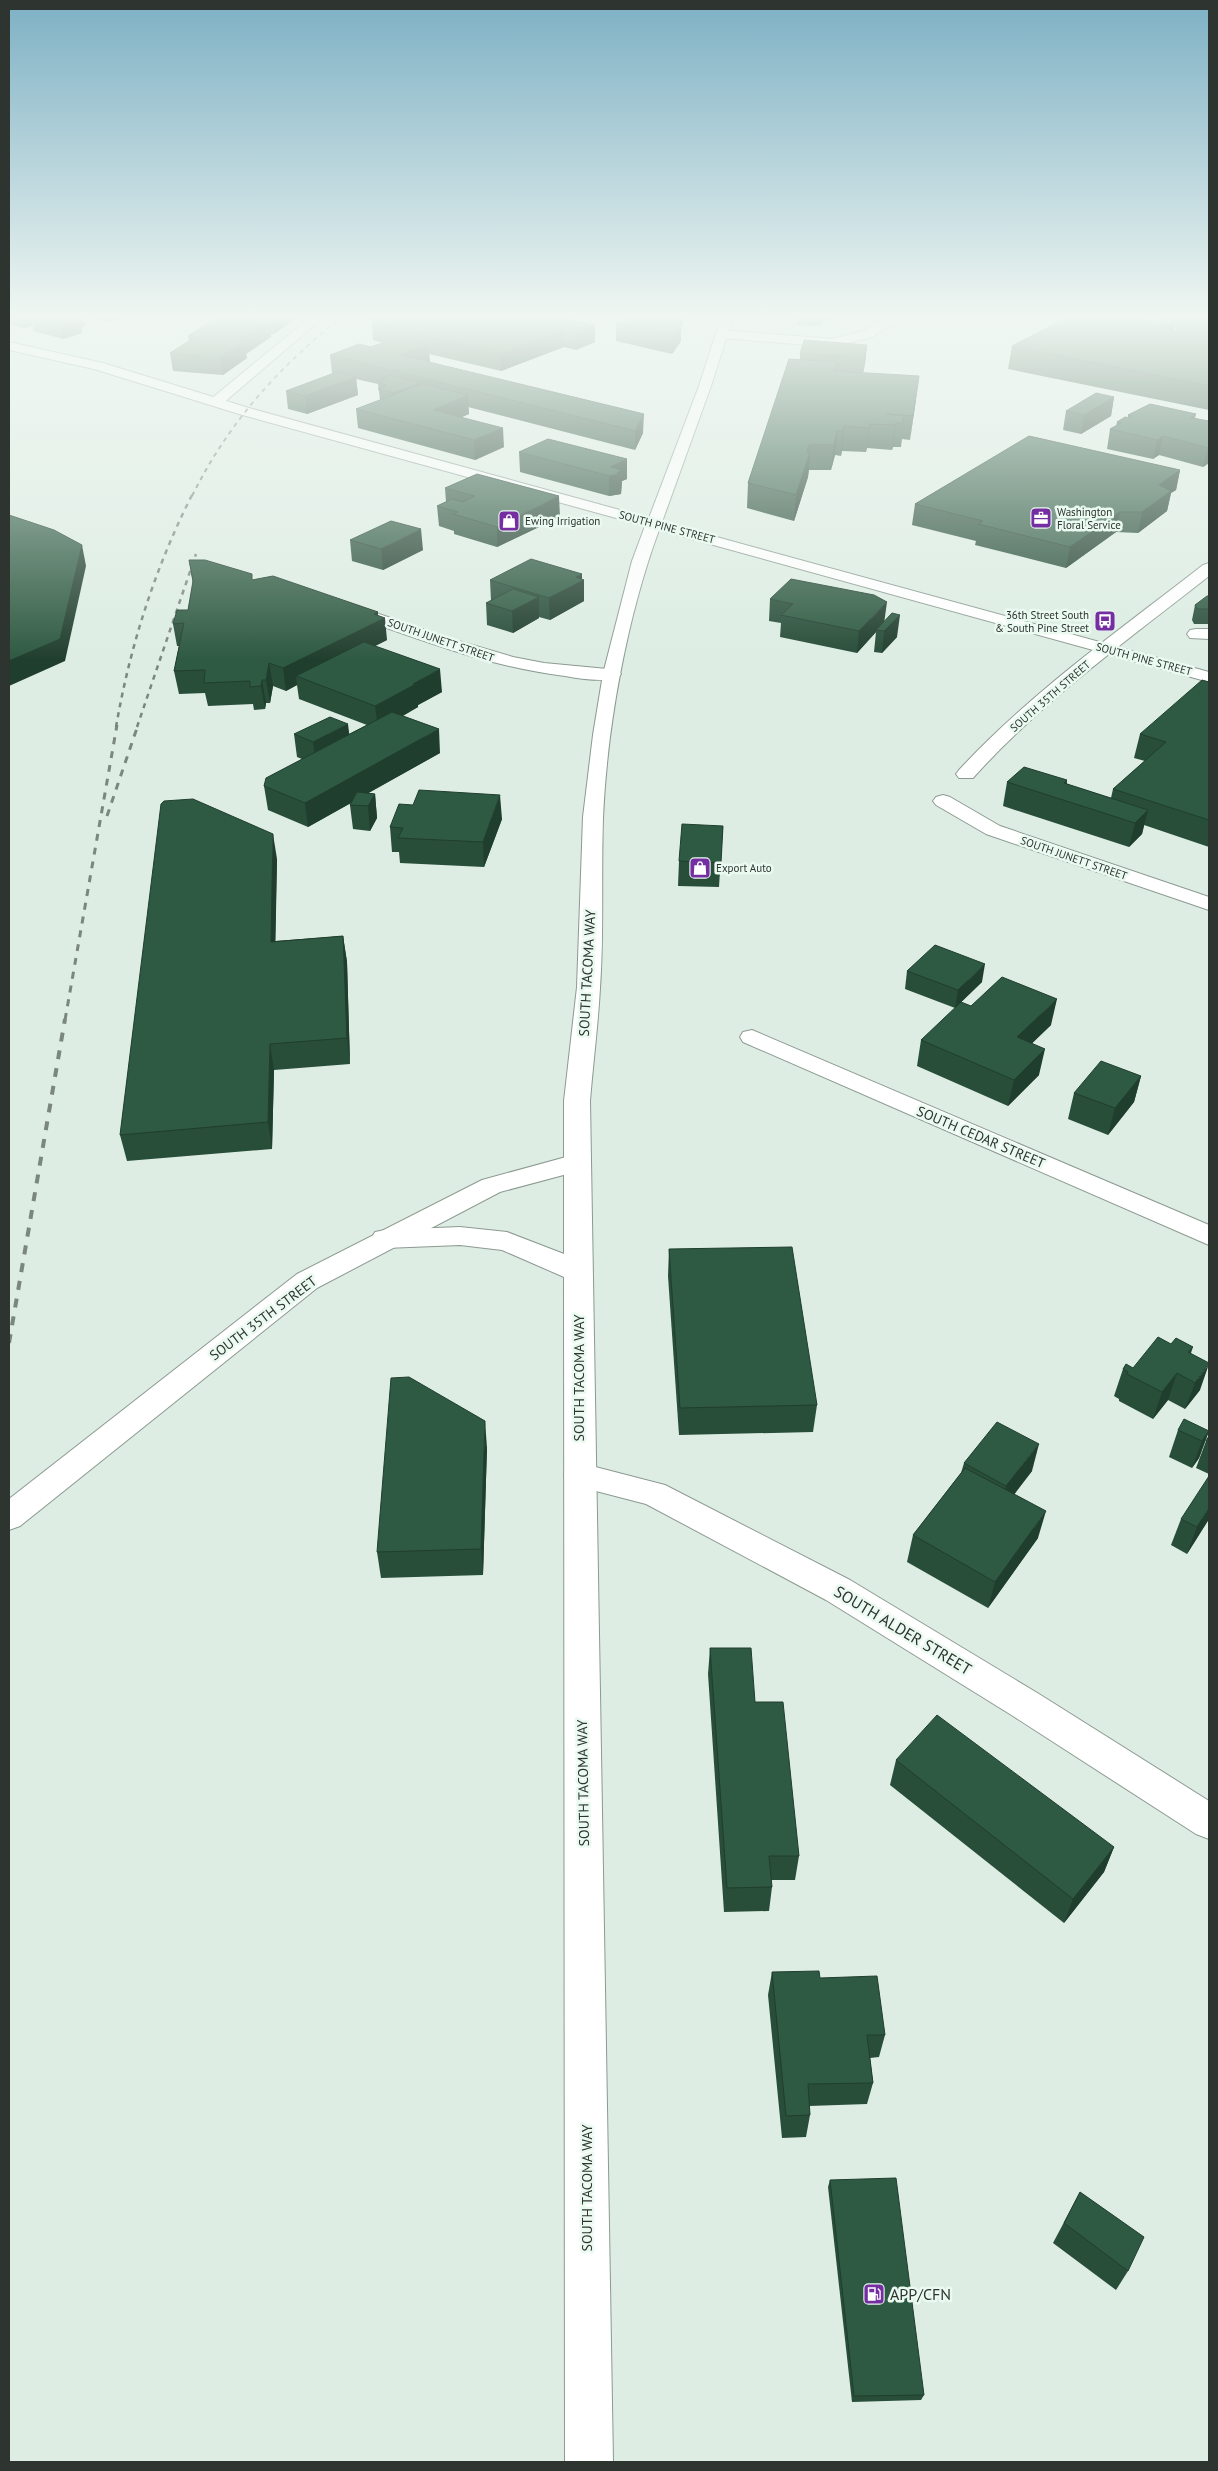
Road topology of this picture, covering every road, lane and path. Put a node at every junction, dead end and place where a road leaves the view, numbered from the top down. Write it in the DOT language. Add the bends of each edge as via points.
graph roads {
  1 [pos="314,429"];
  2 [pos="687,429"];
  3 [pos="654,524"];
  4 [pos="1209,568"];
  5 [pos="330,602"];
  6 [pos="1106,648"];
  7 [pos="612,674"];
  8 [pos="1209,677"];
  9 [pos="966,774"];
  10 [pos="943,801"];
  11 [pos="1209,904"];
  12 [pos="752,1038"];
  13 [pos="577,1163"];
  14 [pos="1209,1236"];
  15 [pos="385,1239"];
  16 [pos="579,1272"];
  17 [pos="580,1475"];
  18 [pos="9,1517"];
  19 [pos="1209,1822"];
  20 [pos="589,2462"];
  1 -- 3 [label="main road, SOUTH PINE STREET"];
  2 -- 3 [label="main road, SOUTH TACOMA WAY"];
  3 -- 6 [label="main road, SOUTH PINE STREET"];
  3 -- 7 [label="main road, SOUTH TACOMA WAY" via="640,560"];
  4 -- 6 [label="main road, SOUTH 35TH STREET"];
  5 -- 7 [label="main road, SOUTH JUNETT STREET" via="511,664 564,673"];
  6 -- 8 [label="main road, SOUTH PINE STREET"];
  6 -- 9 [label="main road, SOUTH 35TH STREET" via="982,755"];
  7 -- 13 [label="main road, SOUTH TACOMA WAY" via="593,817 589,987 578,1101"];
  10 -- 11 [label="main road, SOUTH JUNETT STREET" via="993,830"];
  12 -- 14 [label="main road, SOUTH CEDAR STREET"];
  13 -- 15 [label="main road, SOUTH 35TH STREET" via="490,1186"];
  13 -- 16 [label="main road, SOUTH TACOMA WAY"];
  15 -- 16 [label="main road" via="460,1236 507,1241"];
  15 -- 18 [label="main road, SOUTH 35TH STREET" via="307,1281"];
  16 -- 17 [label="main road, SOUTH TACOMA WAY"];
  17 -- 19 [label="main road, SOUTH ALDER STREET" via="654,1494 838,1590"];
  17 -- 20 [label="main road, SOUTH TACOMA WAY"];
}
